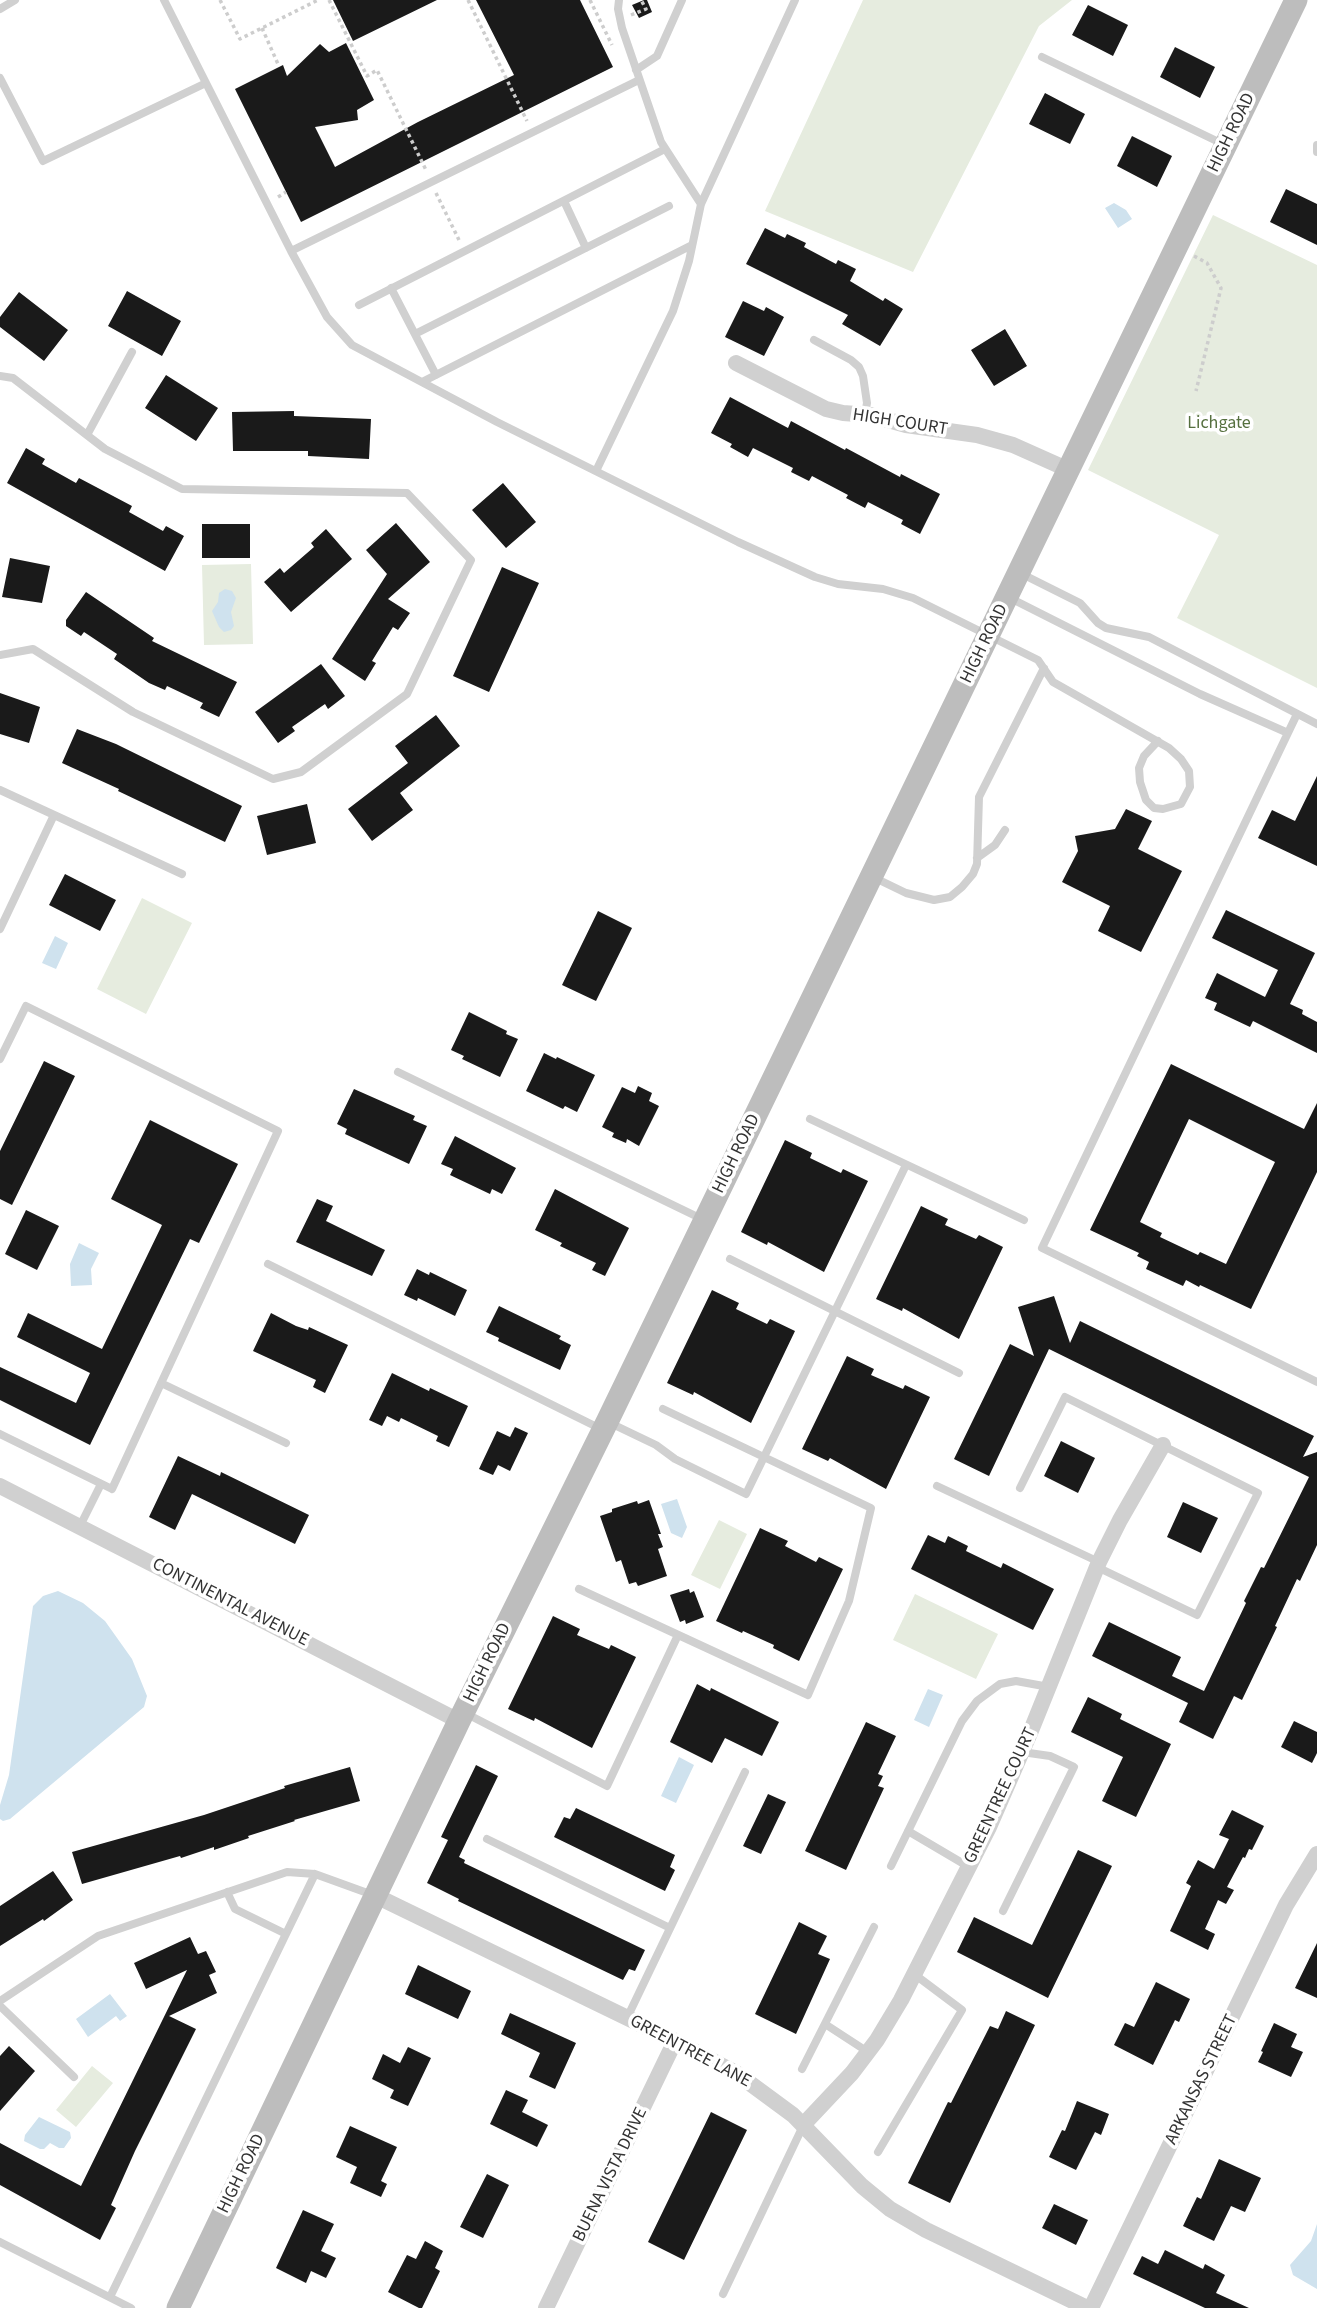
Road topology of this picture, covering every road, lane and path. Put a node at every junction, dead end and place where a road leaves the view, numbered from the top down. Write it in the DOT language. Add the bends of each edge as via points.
graph roads {
  1 [pos="15,0"];
  2 [pos="164,0"];
  3 [pos="220,0"];
  4 [pos="318,0"];
  5 [pos="329,0"];
  6 [pos="468,0"];
  7 [pos="590,0"];
  8 [pos="619,0"];
  9 [pos="641,0"];
  10 [pos="682,0"];
  11 [pos="795,0"];
  12 [pos="1296,0"];
  13 [pos="0,9"];
  14 [pos="646,9"];
  15 [pos="262,28"];
  16 [pos="613,47"];
  17 [pos="1042,57"];
  18 [pos="278,64"];
  19 [pos="636,70"];
  20 [pos="0,78"];
  21 [pos="639,80"];
  22 [pos="206,83"];
  23 [pos="527,121"];
  24 [pos="1226,145"];
  25 [pos="1317,145"];
  26 [pos="665,149"];
  27 [pos="1317,152"];
  28 [pos="437,166"];
  29 [pos="431,182"];
  30 [pos="286,192"];
  31 [pos="564,201"];
  32 [pos="701,204"];
  33 [pos="669,206"];
  34 [pos="284,208"];
  35 [pos="692,245"];
  36 [pos="1177,247"];
  37 [pos="586,248"];
  38 [pos="291,251"];
  39 [pos="464,251"];
  40 [pos="391,288"];
  41 [pos="359,304"];
  42 [pos="415,334"];
  43 [pos="814,340"];
  44 [pos="132,352"];
  45 [pos="736,363"];
  46 [pos="436,375"];
  47 [pos="0,376"];
  48 [pos="422,382"];
  49 [pos="1196,391"];
  50 [pos="865,414"];
  51 [pos="87,435"];
  52 [pos="1069,470"];
  53 [pos="596,471"];
  54 [pos="1019,572"];
  55 [pos="1007,597"];
  56 [pos="989,635"];
  57 [pos="0,654"];
  58 [pos="1044,668"];
  59 [pos="1297,714"];
  60 [pos="1317,724"];
  61 [pos="1288,733"];
  62 [pos="1158,741"];
  63 [pos="0,790"];
  64 [pos="54,815"];
  65 [pos="1005,830"];
  66 [pos="977,858"];
  67 [pos="182,874"];
  68 [pos="872,876"];
  69 [pos="0,929"];
  70 [pos="0,1059"];
  71 [pos="398,1072"];
  72 [pos="810,1119"];
  73 [pos="906,1165"];
  74 [pos="1024,1220"];
  75 [pos="705,1221"];
  76 [pos="730,1259"];
  77 [pos="268,1264"];
  78 [pos="835,1311"];
  79 [pos="959,1373"];
  80 [pos="1317,1381"];
  81 [pos="161,1382"];
  82 [pos="663,1409"];
  83 [pos="605,1426"];
  84 [pos="0,1434"];
  85 [pos="286,1443"];
  86 [pos="1163,1445"];
  87 [pos="764,1457"];
  88 [pos="101,1483"];
  89 [pos="0,1486"];
  90 [pos="937,1486"];
  91 [pos="1020,1488"];
  92 [pos="80,1525"];
  93 [pos="1098,1564"];
  94 [pos="579,1589"];
  95 [pos="678,1635"];
  96 [pos="1049,1687"];
  97 [pos="461,1716"];
  98 [pos="1022,1752"];
  99 [pos="745,1772"];
  100 [pos="908,1831"];
  101 [pos="487,1839"];
  102 [pos="1317,1854"];
  103 [pos="891,1866"];
  104 [pos="969,1867"];
  105 [pos="314,1874"];
  106 [pos="227,1892"];
  107 [pos="376,1896"];
  108 [pos="1003,1911"];
  109 [pos="874,1927"];
  110 [pos="670,1928"];
  111 [pos="286,1934"];
  112 [pos="914,1974"];
  113 [pos="0,2004"];
  114 [pos="627,2018"];
  115 [pos="825,2024"];
  116 [pos="675,2041"];
  117 [pos="868,2052"];
  118 [pos="802,2069"];
  119 [pos="74,2077"];
  120 [pos="803,2125"];
  121 [pos="878,2152"];
  122 [pos="0,2242"];
  123 [pos="723,2294"];
  124 [pos="110,2297"];
  125 [pos="131,2308"];
  126 [pos="178,2308"];
  127 [pos="546,2308"];
  128 [pos="1089,2308"];
  1 -- 13 [label="lane"];
  2 -- 22 [label="lane"];
  3 -- 15 [label="path" via="240,39"];
  4 -- 15 [label="path"];
  5 -- 28 [label="path" via="367,76 377,70 426,171"];
  6 -- 23 [label="path"];
  7 -- 16 [label="path"];
  8 -- 19 [label="lane" via="622,28"];
  9 -- 14 [label="path"];
  10 -- 19 [label="lane" via="657,56"];
  11 -- 32 [label="lane"];
  12 -- 24 [label="street, HIGH ROAD"];
  15 -- 18 [label="path"];
  17 -- 24 [label="lane"];
  19 -- 21 [label="lane"];
  20 -- 22 [label="lane" via="43,161"];
  21 -- 26 [label="lane"];
  21 -- 29 [label="lane"];
  22 -- 38 [label="lane"];
  24 -- 36 [label="street, HIGH ROAD"];
  25 -- 27 [label="lane"];
  26 -- 31 [label="lane"];
  26 -- 32 [label="lane"];
  29 -- 38 [label="lane"];
  29 -- 39 [label="path"];
  30 -- 34 [label="path" via="278,197"];
  31 -- 37 [label="lane"];
  31 -- 39 [label="lane"];
  32 -- 35 [label="lane"];
  33 -- 37 [label="lane"];
  35 -- 46 [label="lane"];
  35 -- 53 [label="lane" via="673,311"];
  36 -- 49 [label="path" via="1207,264 1221,288"];
  36 -- 52 [label="street, HIGH ROAD"];
  37 -- 42 [label="lane"];
  38 -- 48 [label="lane" via="327,317 352,345"];
  39 -- 40 [label="lane"];
  40 -- 41 [label="lane"];
  40 -- 42 [label="lane"];
  42 -- 46 [label="lane"];
  43 -- 50 [label="lane" via="859,367"];
  44 -- 51 [label="lane"];
  45 -- 50 [label="street, HIGH COURT" via="826,409"];
  46 -- 48 [label="lane"];
  47 -- 51 [label="lane" via="13,378"];
  48 -- 53 [label="lane"];
  50 -- 52 [label="street, HIGH COURT" via="977,435"];
  51 -- 57 [label="lane" via="182,489 407,492 471,560 407,694 301,772 273,779 133,712 33,649"];
  52 -- 54 [label="street, HIGH ROAD"];
  53 -- 56 [label="lane" via="815,577 913,598"];
  54 -- 55 [label="street, HIGH ROAD"];
  54 -- 59 [label="lane" via="1080,604 1106,628 1149,637"];
  55 -- 56 [label="street, HIGH ROAD"];
  55 -- 61 [label="lane"];
  56 -- 58 [label="lane" via="1038,660"];
  56 -- 68 [label="street, HIGH ROAD"];
  58 -- 62 [label="lane" via="1053,682"];
  58 -- 66 [label="lane" via="979,797"];
  59 -- 60 [label="lane"];
  59 -- 61 [label="lane"];
  61 -- 80 [label="lane" via="1042,1248"];
  62 -- 62 [label="lane" via="1144,756 1140,782 1146,800 1163,810 1181,804 1190,780 1181,759"];
  63 -- 64 [label="lane"];
  64 -- 67 [label="lane"];
  64 -- 69 [label="lane"];
  65 -- 66 [label="lane" via="995,845"];
  66 -- 68 [label="lane" via="973,874 962,887 950,897 933,900"];
  68 -- 75 [label="street, HIGH ROAD"];
  70 -- 81 [label="lane" via="26,1006 278,1131"];
  71 -- 75 [label="lane"];
  72 -- 73 [label="lane"];
  73 -- 74 [label="lane"];
  73 -- 78 [label="lane"];
  75 -- 83 [label="street, HIGH ROAD"];
  76 -- 78 [label="lane"];
  77 -- 83 [label="lane"];
  78 -- 79 [label="lane"];
  78 -- 87 [label="lane"];
  81 -- 85 [label="lane"];
  81 -- 88 [label="lane" via="112,1489"];
  82 -- 87 [label="lane"];
  83 -- 87 [label="lane" via="656,1445 746,1494"];
  83 -- 97 [label="street, HIGH ROAD"];
  84 -- 88 [label="lane"];
  86 -- 91 [label="lane" via="1065,1397"];
  86 -- 93 [label="street, GREENTREE COURT"];
  86 -- 93 [label="lane" via="1258,1493 1196,1615"];
  87 -- 95 [label="lane" via="871,1508 849,1601 807,1695"];
  88 -- 92 [label="lane"];
  89 -- 92 [label="street, CONTINENTAL AVENUE"];
  90 -- 93 [label="lane"];
  92 -- 97 [label="street, CONTINENTAL AVENUE"];
  93 -- 96 [label="street, GREENTREE COURT"];
  94 -- 95 [label="lane"];
  95 -- 97 [label="lane" via="607,1786"];
  96 -- 98 [label="street, GREENTREE COURT"];
  96 -- 100 [label="lane" via="1008,1682 976,1701"];
  97 -- 107 [label="street, HIGH ROAD"];
  98 -- 104 [label="street, GREENTREE COURT"];
  98 -- 108 [label="lane" via="1050,1756 1074,1767"];
  99 -- 110 [label="lane"];
  100 -- 103 [label="lane"];
  100 -- 104 [label="lane"];
  101 -- 110 [label="lane"];
  102 -- 128 [label="street, ARKANSAS STREET" via="1286,1905"];
  104 -- 112 [label="street, GREENTREE COURT"];
  105 -- 106 [label="lane" via="287,1872"];
  105 -- 107 [label="lane"];
  105 -- 111 [label="lane"];
  106 -- 111 [label="lane" via="235,1909"];
  106 -- 113 [label="lane" via="98,1936"];
  107 -- 114 [label="street, GREENTREE LANE"];
  107 -- 126 [label="street, HIGH ROAD"];
  109 -- 115 [label="lane"];
  110 -- 114 [label="lane"];
  111 -- 124 [label="lane"];
  112 -- 117 [label="street, GREENTREE COURT"];
  112 -- 121 [label="lane" via="962,2010"];
  113 -- 119 [label="lane"];
  114 -- 116 [label="street, GREENTREE LANE"];
  115 -- 117 [label="lane"];
  115 -- 118 [label="lane"];
  116 -- 120 [label="street, GREENTREE LANE" via="736,2073"];
  116 -- 127 [label="street, BUENA VISTA DRIVE"];
  117 -- 120 [label="street, GREENTREE COURT"];
  120 -- 123 [label="lane"];
  120 -- 128 [label="street, GREENTREE LANE" via="890,2209"];
  122 -- 124 [label="lane"];
  124 -- 125 [label="lane"];
}
